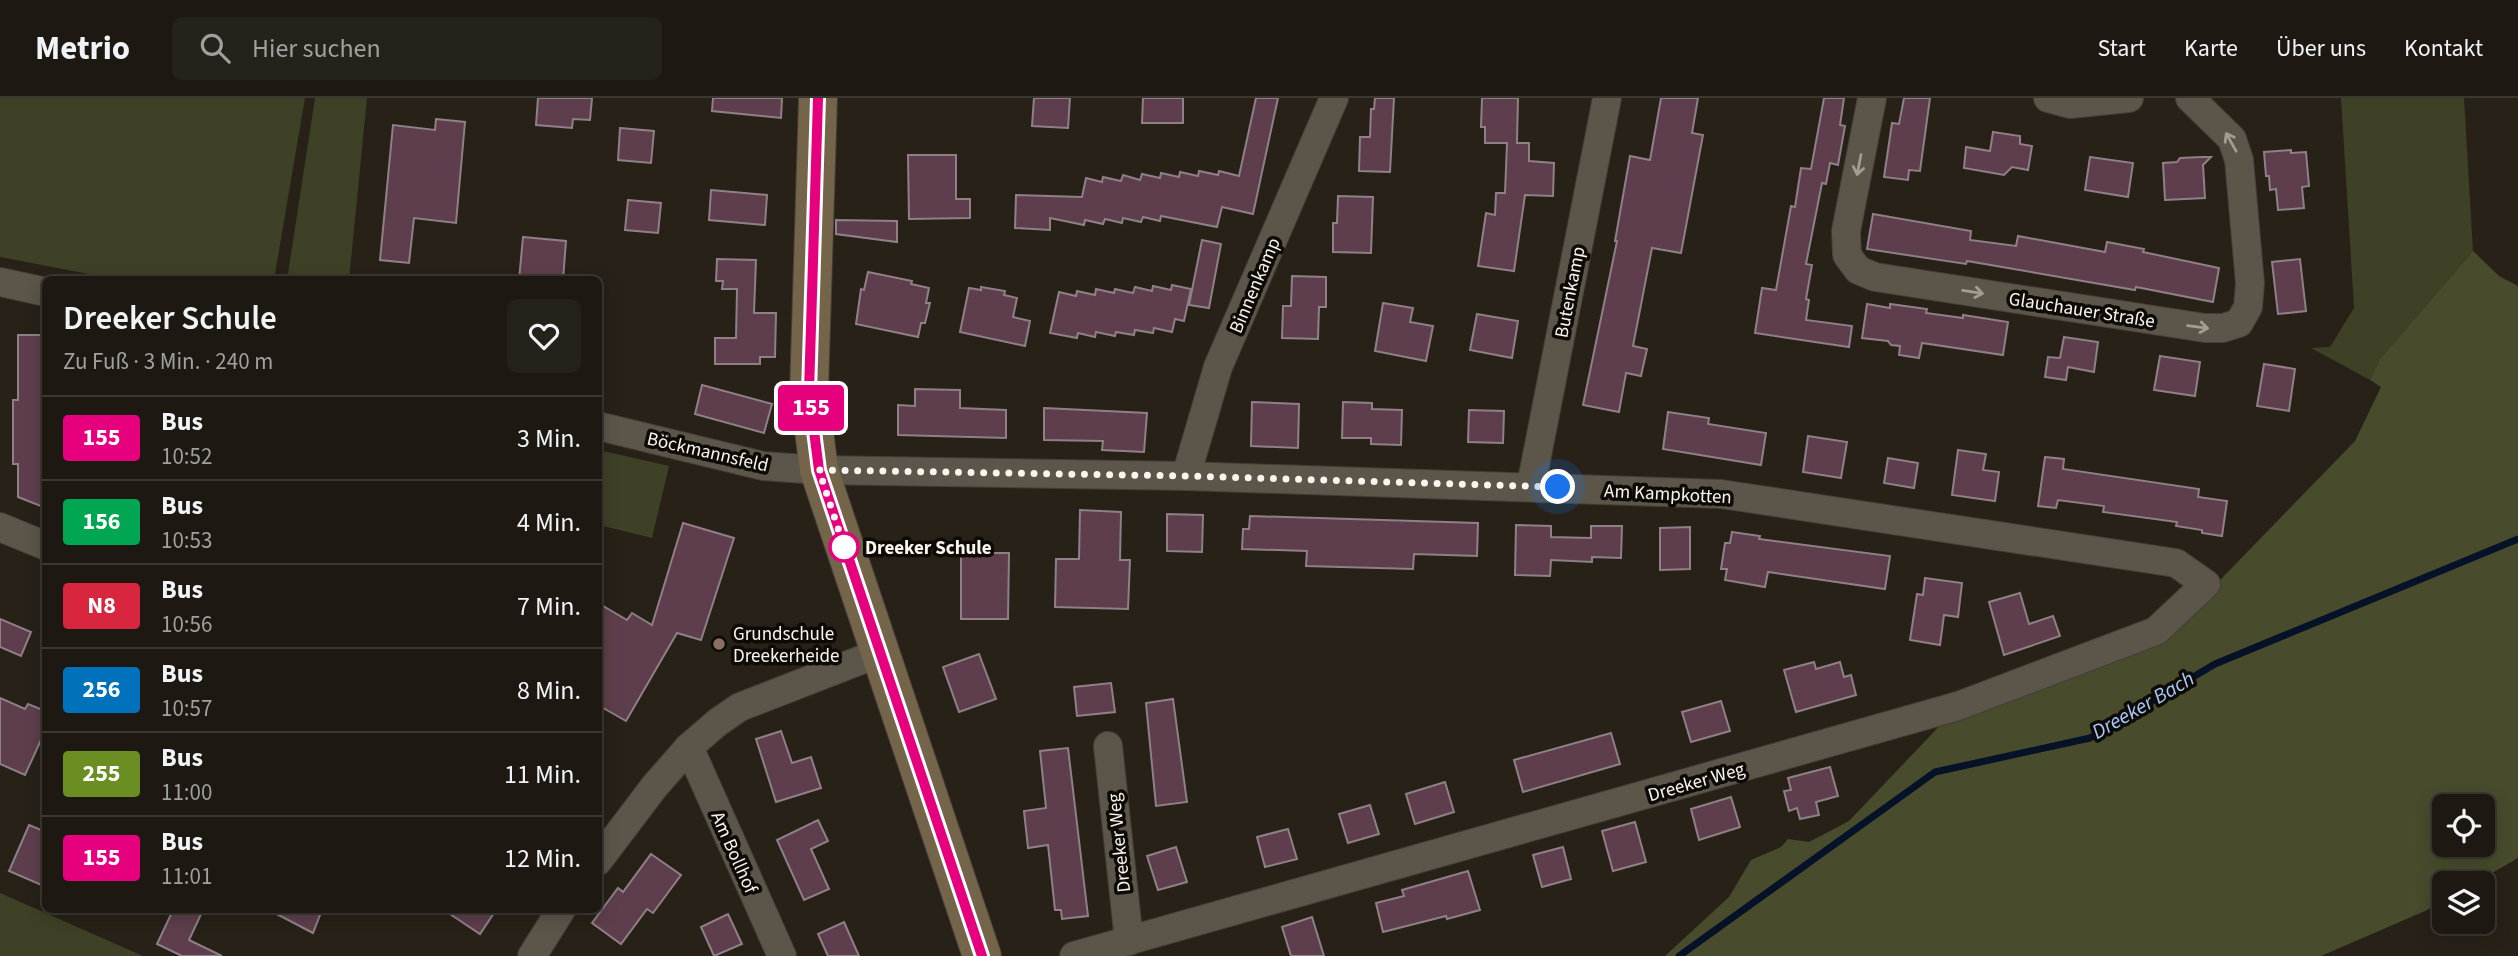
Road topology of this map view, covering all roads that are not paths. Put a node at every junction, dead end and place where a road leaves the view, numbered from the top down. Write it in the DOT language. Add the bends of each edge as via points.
graph roads {
  1 [pos="818,98"];
  2 [pos="1334,98"];
  3 [pos="1607,98"];
  4 [pos="1872,98"];
  5 [pos="2048,98"];
  6 [pos="2129,98"];
  7 [pos="2190,98"];
  8 [pos="0,282"];
  9 [pos="42,291"];
  10 [pos="602,427"];
  11 [pos="819,470"];
  12 [pos="1186,476"];
  13 [pos="1531,486"];
  14 [pos="0,527"];
  15 [pos="42,544"];
  16 [pos="2176,563"];
  17 [pos="879,653"];
  18 [pos="1108,746"];
  19 [pos="689,747"];
  20 [pos="602,856"];
  21 [pos="559,913"];
  22 [pos="1129,941"];
  23 [pos="532,956"];
  24 [pos="782,956"];
  25 [pos="982,956"];
  26 [pos="1074,956"];
  1 -- 11 [label="main road" via="809,392"];
  2 -- 12 [label="street, Binnenkamp" via="1218,367"];
  3 -- 13 [label="street, Butenkamp"];
  4 -- 7 [label="street, Glauchauer Straße, one-way" via="1846,231 1847,255 1858,270 1875,277 2223,328 2239,323 2248,307 2239,160 2232,139"];
  5 -- 6 [label="street" via="2070,104"];
  8 -- 9 [label="street"];
  10 -- 11 [label="street, Böckmannsfeld" via="763,466"];
  11 -- 12 [label="street, Am Kampkotten"];
  11 -- 17 [label="main road"];
  12 -- 13 [label="street, Am Kampkotten"];
  13 -- 16 [label="street, Am Kampkotten" via="1721,494"];
  14 -- 15 [label="street"];
  16 -- 22 [label="street, Dreeker Weg" via="2206,584 2156,631 1958,706"];
  17 -- 19 [label="street" via="740,707"];
  17 -- 25 [label="main road"];
  18 -- 22 [label="street, Dreeker Weg"];
  19 -- 20 [label="street"];
  19 -- 24 [label="street, Am Bollhof"];
  21 -- 23 [label="street"];
  22 -- 26 [label="street, Dreeker Weg"];
}
